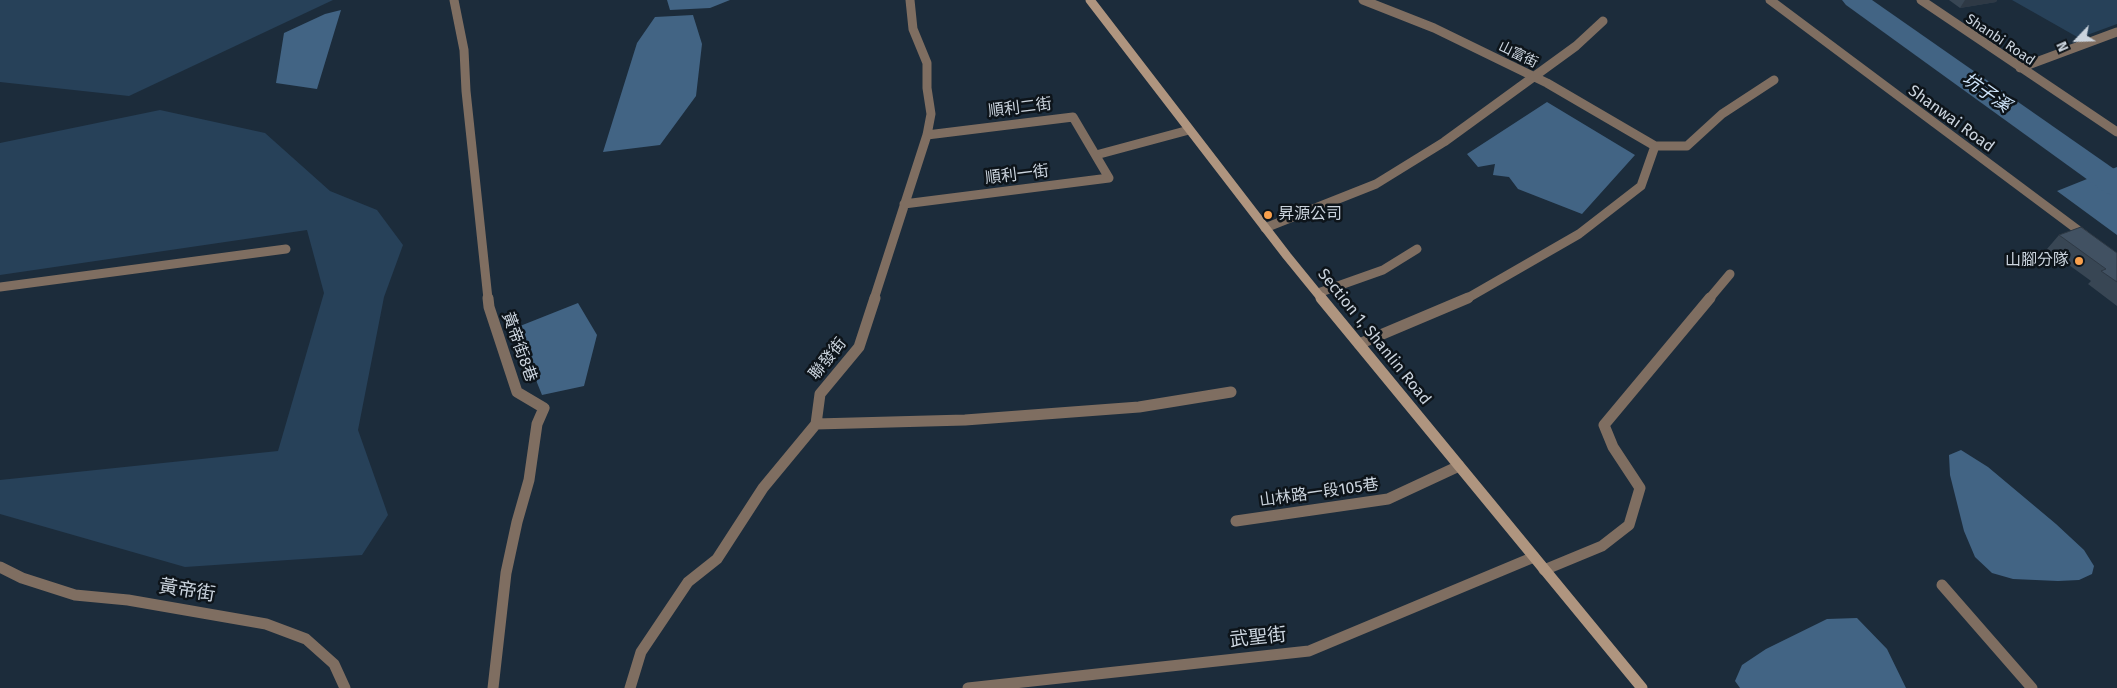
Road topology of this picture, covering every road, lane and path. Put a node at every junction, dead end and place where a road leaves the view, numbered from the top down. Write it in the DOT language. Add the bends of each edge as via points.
graph roads {
  1 [pos="454,0"];
  2 [pos="910,0"];
  3 [pos="1090,0"];
  4 [pos="1363,0"];
  5 [pos="1770,0"];
  6 [pos="1922,0"];
  7 [pos="1603,22"];
  8 [pos="2117,32"];
  9 [pos="2020,68"];
  10 [pos="1534,76"];
  11 [pos="1774,80"];
  12 [pos="1189,130"];
  13 [pos="2117,132"];
  14 [pos="927,135"];
  15 [pos="1655,146"];
  16 [pos="1096,155"];
  17 [pos="904,204"];
  18 [pos="1265,228"];
  19 [pos="2094,242"];
  20 [pos="286,249"];
  21 [pos="1417,249"];
  22 [pos="1730,274"];
  23 [pos="0,287"];
  24 [pos="1318,293"];
  25 [pos="1359,344"];
  26 [pos="1231,392"];
  27 [pos="816,424"];
  28 [pos="1459,466"];
  29 [pos="1236,521"];
  30 [pos="1534,558"];
  31 [pos="0,567"];
  32 [pos="1544,570"];
  33 [pos="1942,585"];
  34 [pos="346,688"];
  35 [pos="493,688"];
  36 [pos="630,688"];
  37 [pos="968,688"];
  38 [pos="1642,688"];
  39 [pos="2032,688"];
  1 -- 35 [label="street, 黃帝街8巷" via="464,50 489,308 517,392 544,408 537,424 529,480 506,573"];
  2 -- 14 [label="street, 聯發街" via="914,29 927,63 931,114"];
  3 -- 12 [label="main road, Section 1, Shanlin Road"];
  4 -- 10 [label="street, 山富街" via="1434,28"];
  5 -- 19 [label="street, Shanwai Road"];
  6 -- 9 [label="street, Shanbi Road"];
  7 -- 10 [label="street"];
  8 -- 9 [label="street"];
  9 -- 13 [label="street, Shanbi Road"];
  10 -- 15 [label="street, 山富街"];
  10 -- 18 [label="street" via="1444,142 1376,184"];
  11 -- 15 [label="street" via="1722,114 1687,146"];
  12 -- 16 [label="street"];
  12 -- 18 [label="main road, Section 1, Shanlin Road"];
  14 -- 16 [label="street, 順利二街" via="1073,117"];
  14 -- 17 [label="street, 聯發街"];
  15 -- 25 [label="street" via="1641,186 1579,234 1466,299"];
  16 -- 17 [label="street, 順利一街" via="1109,178"];
  17 -- 27 [label="street, 聯發街" via="859,347 820,394"];
  18 -- 24 [label="main road, Section 1, Shanlin Road"];
  20 -- 23 [label="street"];
  21 -- 24 [label="street" via="1383,270"];
  22 -- 32 [label="street" via="1604,425 1613,446 1640,488 1629,525 1602,546"];
  24 -- 25 [label="main road, Section 1, Shanlin Road"];
  25 -- 28 [label="main road, Section 1, Shanlin Road"];
  26 -- 27 [label="street" via="1139,407 965,420"];
  27 -- 36 [label="street" via="764,488 717,559 688,582 641,652"];
  28 -- 29 [label="street, 山林路一段105巷" via="1388,499"];
  28 -- 30 [label="main road, Section 1, Shanlin Road"];
  30 -- 32 [label="main road, Section 1, Shanlin Road"];
  30 -- 37 [label="street, 武聖街" via="1309,651"];
  31 -- 34 [label="street, 黃帝街" via="22,578 75,595 128,600 266,624 306,639 334,664"];
  32 -- 38 [label="main road, Section 1, Shanlin Road"];
  33 -- 39 [label="street"];
}
